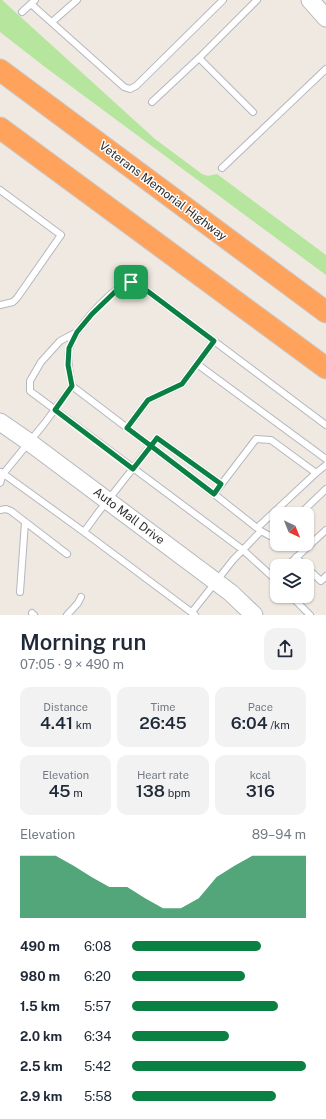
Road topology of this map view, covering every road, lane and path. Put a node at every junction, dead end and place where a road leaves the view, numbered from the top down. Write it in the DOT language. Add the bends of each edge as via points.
graph roads {
  1 [pos="77,0"];
  2 [pos="224,0"];
  3 [pos="257,0"];
  4 [pos="310,0"];
  5 [pos="33,2"];
  6 [pos="22,12"];
  7 [pos="326,18"];
  8 [pos="52,22"];
  9 [pos="199,58"];
  10 [pos="326,69"];
  11 [pos="0,70"];
  12 [pos="152,102"];
  13 [pos="254,112"];
  14 [pos="0,128"];
  15 [pos="222,168"];
  16 [pos="0,190"];
  17 [pos="0,305"];
  18 [pos="326,312"];
  19 [pos="77,332"];
  20 [pos="214,341"];
  21 [pos="197,364"];
  22 [pos="326,368"];
  23 [pos="72,386"];
  24 [pos="55,410"];
  25 [pos="0,422"];
  26 [pos="326,425"];
  27 [pos="127,428"];
  28 [pos="29,442"];
  29 [pos="151,446"];
  30 [pos="178,453"];
  31 [pos="326,459"];
  32 [pos="171,461"];
  33 [pos="326,465"];
  34 [pos="133,469"];
  35 [pos="200,469"];
  36 [pos="2,473"];
  37 [pos="316,473"];
  38 [pos="194,478"];
  39 [pos="0,483"];
  40 [pos="221,484"];
  41 [pos="326,489"];
  42 [pos="214,494"];
  43 [pos="107,501"];
  44 [pos="307,507"];
  45 [pos="0,510"];
  46 [pos="24,522"];
  47 [pos="259,530"];
  48 [pos="326,530"];
  49 [pos="84,532"];
  50 [pos="270,536"];
  51 [pos="243,550"];
  52 [pos="67,554"];
  53 [pos="296,557"];
  54 [pos="270,573"];
  55 [pos="314,575"];
  56 [pos="326,576"];
  57 [pos="215,581"];
  58 [pos="323,584"];
  59 [pos="20,592"];
  60 [pos="81,597"];
  61 [pos="298,603"];
  62 [pos="194,613"];
  63 [pos="67,615"];
  64 [pos="254,615"];
  65 [pos="310,615"];
  1 -- 8 [label="lane"];
  2 -- 8 [label="lane" via="130,89 124,87"];
  3 -- 9 [label="lane"];
  4 -- 7 [label="street"];
  5 -- 6 [label="lane"];
  5 -- 8 [label="lane"];
  9 -- 12 [label="lane"];
  9 -- 13 [label="lane"];
  10 -- 15 [label="lane"];
  11 -- 18 [label="highway, Veterans Memorial Highway"];
  14 -- 22 [label="highway"];
  16 -- 17 [label="lane" via="61,235 17,298 13,302"];
  19 -- 20 [label="lane" via="119,288 131,282 142,287"];
  19 -- 23 [label="lane" via="69,348 68,365"];
  19 -- 24 [label="lane" via="60,341 41,362 30,381 30,391"];
  20 -- 21 [label="lane"];
  20 -- 26 [label="lane"];
  21 -- 27 [label="lane" via="182,384 148,400"];
  21 -- 31 [label="lane"];
  23 -- 24 [label="lane"];
  23 -- 27 [label="lane"];
  24 -- 28 [label="lane"];
  24 -- 34 [label="lane"];
  25 -- 28 [label="street, Auto Mall Drive"];
  27 -- 29 [label="lane"];
  28 -- 36 [label="lane"];
  28 -- 43 [label="street, Auto Mall Drive"];
  29 -- 30 [label="lane" via="157,438"];
  29 -- 32 [label="lane"];
  29 -- 34 [label="lane"];
  30 -- 32 [label="lane"];
  30 -- 35 [label="lane"];
  32 -- 38 [label="lane"];
  33 -- 37 [label="lane"];
  34 -- 43 [label="lane"];
  34 -- 51 [label="lane"];
  35 -- 38 [label="lane"];
  35 -- 40 [label="lane"];
  36 -- 39 [label="lane"];
  36 -- 49 [label="lane"];
  37 -- 40 [label="lane" via="271,440 256,439"];
  37 -- 47 [label="lane"];
  38 -- 42 [label="lane"];
  40 -- 42 [label="lane"];
  41 -- 44 [label="lane"];
  42 -- 47 [label="lane"];
  43 -- 49 [label="lane"];
  43 -- 57 [label="street, Auto Mall Drive"];
  45 -- 46 [label="lane" via="11,511"];
  46 -- 52 [label="lane"];
  46 -- 59 [label="lane"];
  47 -- 50 [label="lane"];
  47 -- 51 [label="lane"];
  48 -- 53 [label="lane"];
  49 -- 62 [label="lane"];
  51 -- 54 [label="lane"];
  51 -- 57 [label="lane"];
  55 -- 58 [label="lane"];
  56 -- 58 [label="lane"];
  57 -- 62 [label="lane"];
  57 -- 64 [label="street, Auto Mall Drive"];
  60 -- 63 [label="lane"];
  61 -- 65 [label="lane"];
}
